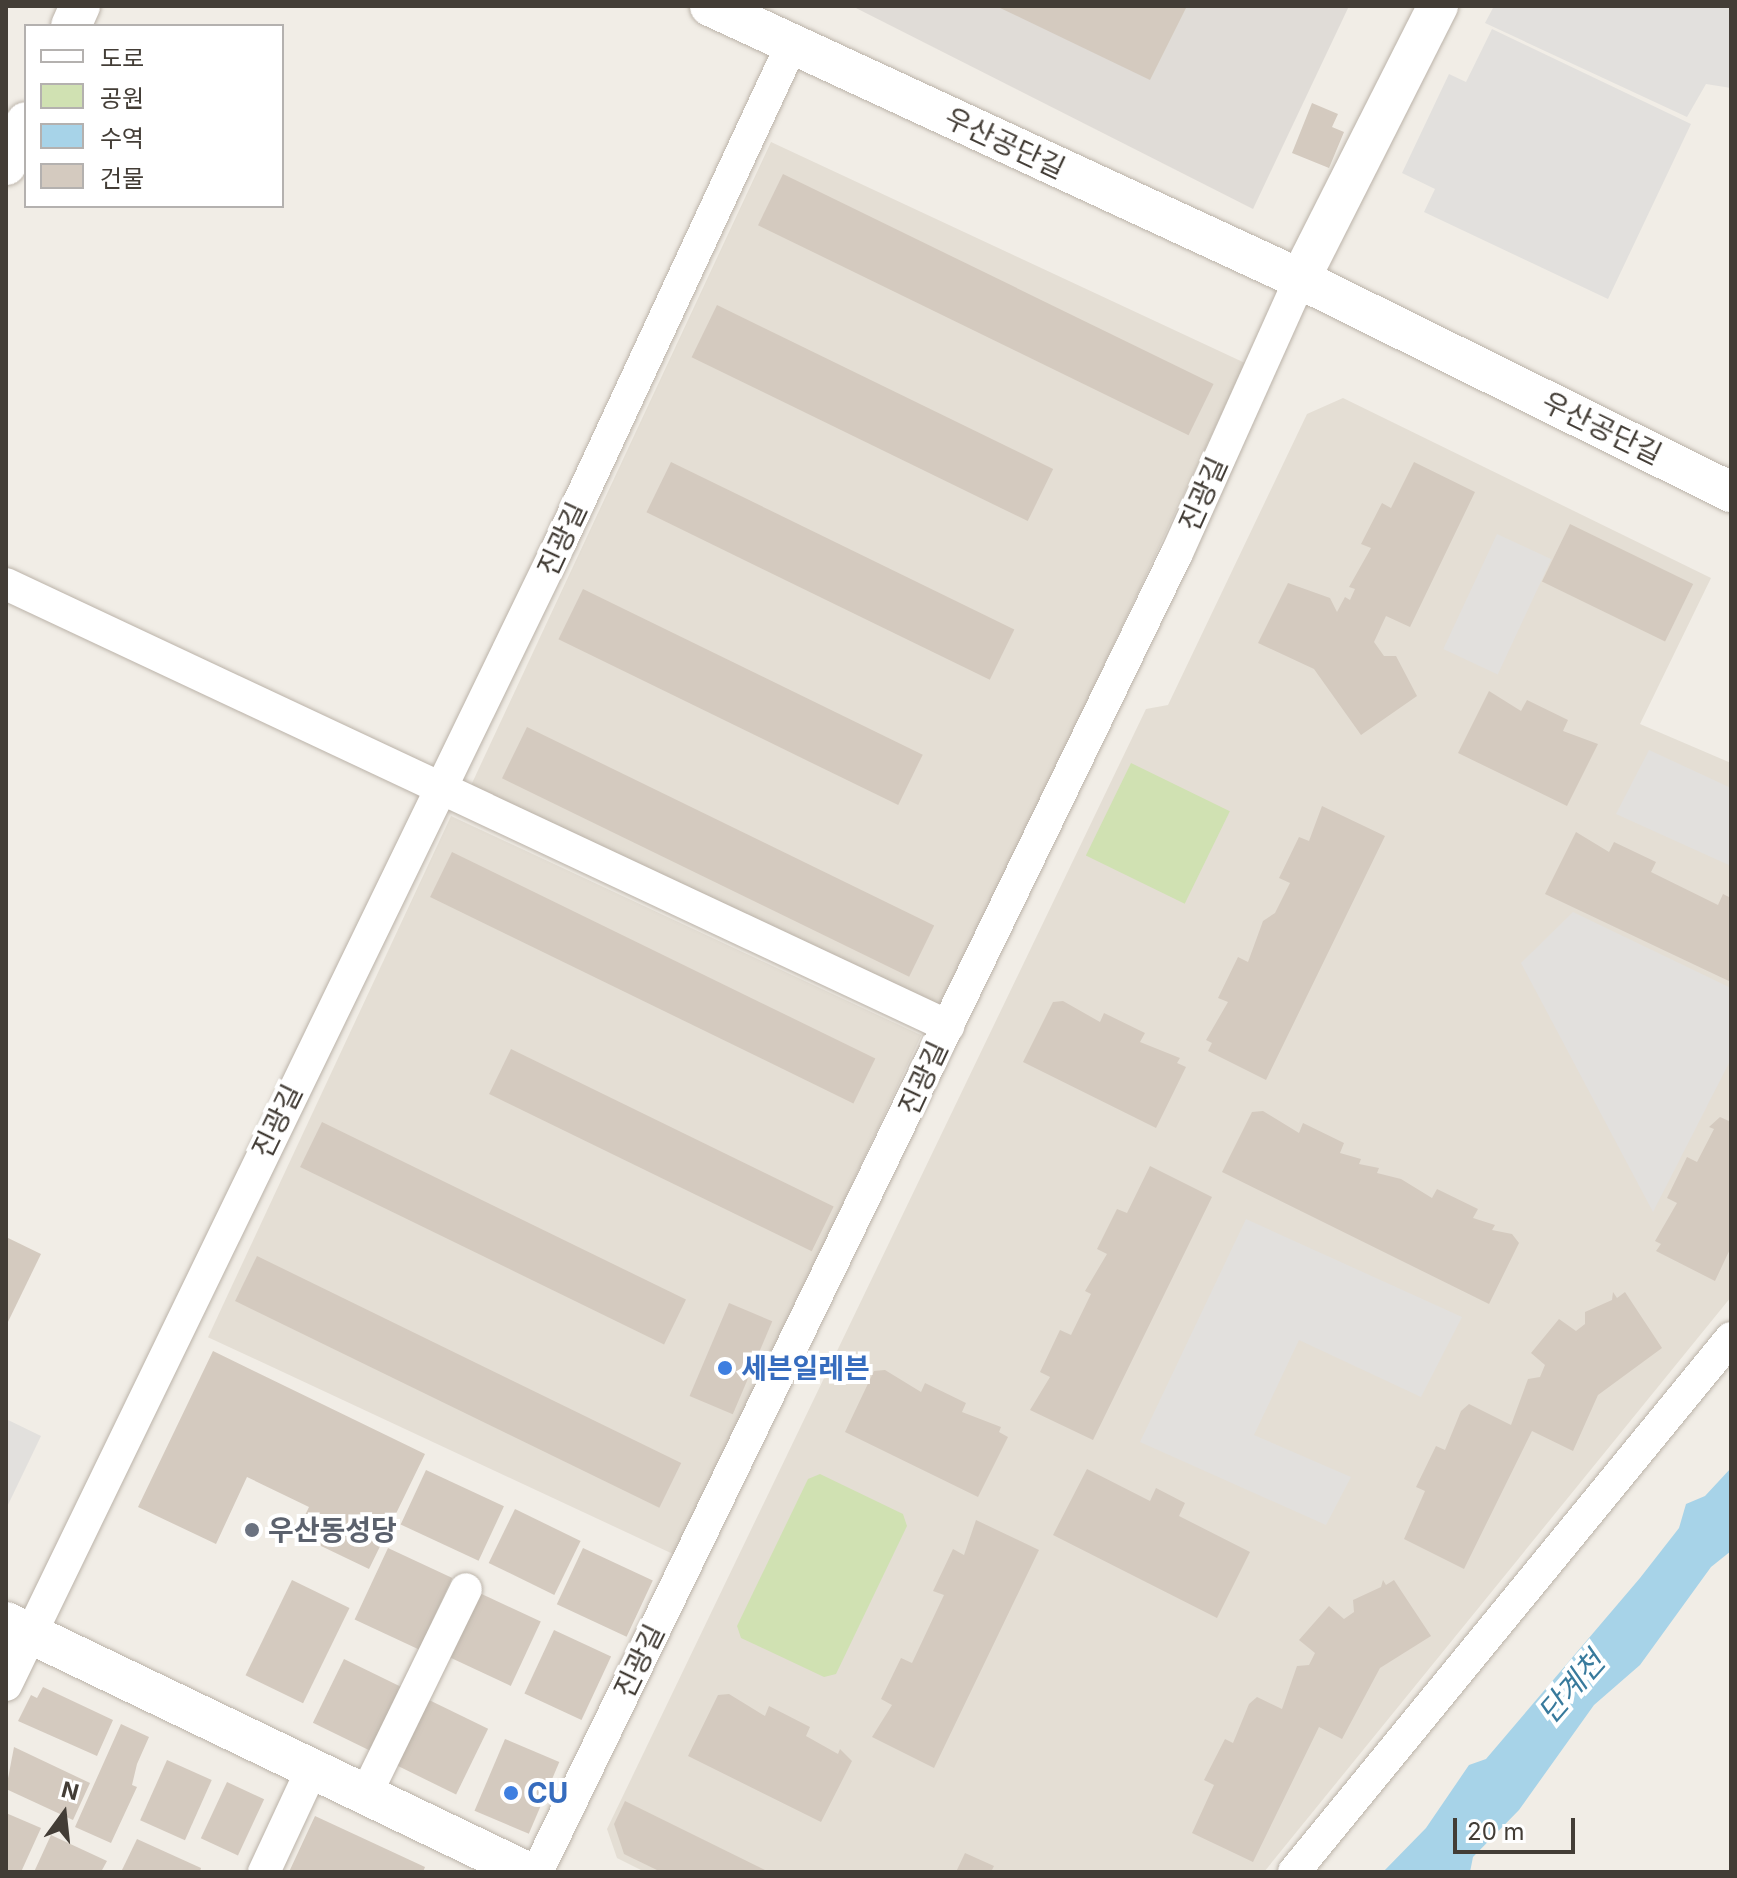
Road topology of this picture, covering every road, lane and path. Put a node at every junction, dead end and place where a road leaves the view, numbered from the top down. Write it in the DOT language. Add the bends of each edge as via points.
graph roads {
  1 [pos="710,6"];
  2 [pos="1438,6"];
  3 [pos="792,44"];
  4 [pos="24,126"];
  5 [pos="6,165"];
  6 [pos="1300,279"];
  7 [pos="1731,492"];
  8 [pos="6,584"];
  9 [pos="440,788"];
  10 [pos="948,1026"];
  11 [pos="1731,1338"];
  12 [pos="466,1589"];
  13 [pos="18,1628"];
  14 [pos="6,1685"];
  15 [pos="312,1769"];
  16 [pos="365,1796"];
  17 [pos="264,1872"];
  18 [pos="527,1872"];
  19 [pos="537,1872"];
  20 [pos="1294,1872"];
  1 -- 3 [label="street, 우산공단길"];
  2 -- 6 [label="street"];
  3 -- 6 [label="street, 우산공단길"];
  3 -- 9 [label="street, 진광길"];
  4 -- 5 [label="street"];
  6 -- 7 [label="street, 우산공단길"];
  6 -- 10 [label="street, 진광길" via="1177,553"];
  8 -- 9 [label="street"];
  9 -- 10 [label="street"];
  9 -- 13 [label="street, 진광길"];
  10 -- 19 [label="street, 진광길"];
  11 -- 20 [label="street"];
  12 -- 16 [label="street"];
  13 -- 14 [label="street, 진광길"];
  13 -- 15 [label="street"];
  15 -- 16 [label="street"];
  15 -- 17 [label="street"];
  16 -- 18 [label="street"];
}
